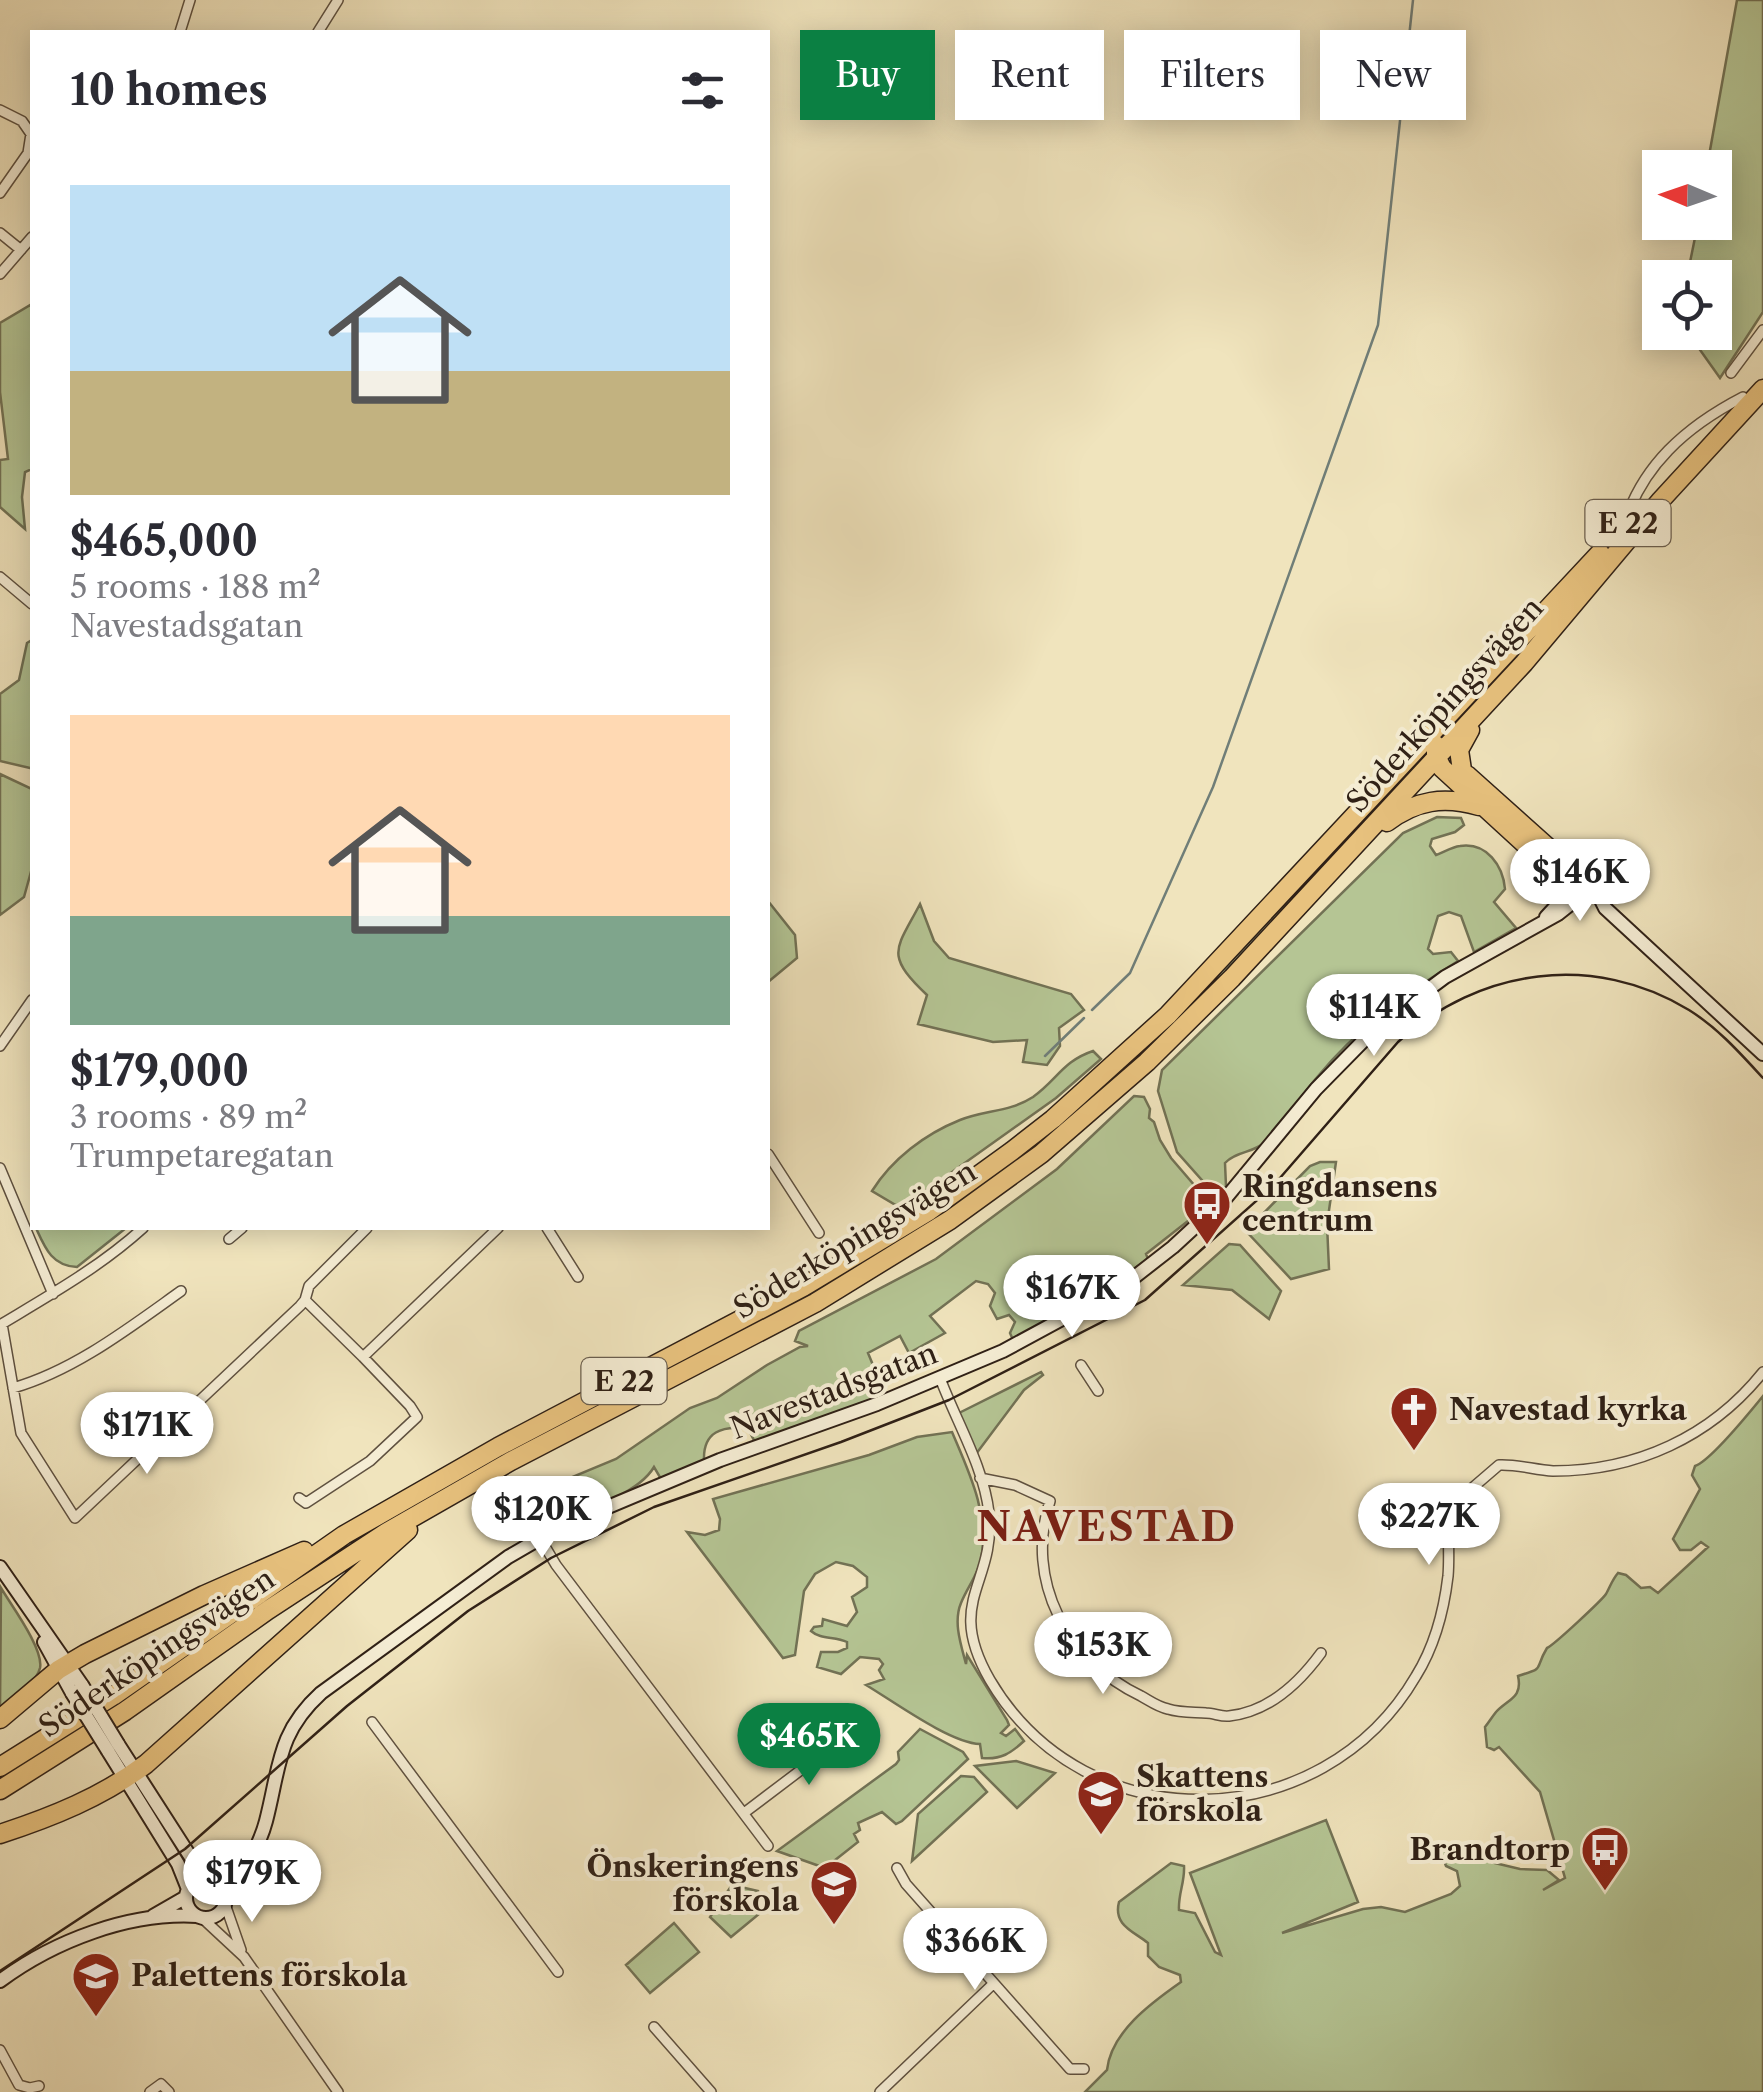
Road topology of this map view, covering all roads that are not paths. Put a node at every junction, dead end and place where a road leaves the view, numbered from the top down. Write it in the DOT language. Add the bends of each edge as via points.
graph roads {
  1 [pos="190,0"];
  2 [pos="338,0"];
  3 [pos="181,30"];
  4 [pos="319,30"];
  5 [pos="0,110"];
  6 [pos="30,131"];
  7 [pos="30,144"];
  8 [pos="0,193"];
  9 [pos="0,233"];
  10 [pos="30,239"];
  11 [pos="21,250"];
  12 [pos="0,274"];
  13 [pos="1763,330"];
  14 [pos="1754,342"];
  15 [pos="1763,351"];
  16 [pos="1732,373"];
  17 [pos="1763,376"];
  18 [pos="1763,389"];
  19 [pos="0,577"];
  20 [pos="30,602"];
  21 [pos="1524,663"];
  22 [pos="1440,725"];
  23 [pos="1436,756"];
  24 [pos="1408,761"];
  25 [pos="1462,770"];
  26 [pos="1485,808"];
  27 [pos="1354,847"];
  28 [pos="1582,888"];
  29 [pos="30,1003"];
  30 [pos="0,1046"];
  31 [pos="1763,1054"];
  32 [pos="770,1157"];
  33 [pos="0,1168"];
  34 [pos="141,1230"];
  35 [pos="239,1230"];
  36 [pos="365,1230"];
  37 [pos="496,1230"];
  38 [pos="549,1230"];
  39 [pos="819,1233"];
  40 [pos="229,1238"];
  41 [pos="578,1278"];
  42 [pos="181,1290"];
  43 [pos="53,1294"];
  44 [pos="305,1300"];
  45 [pos="1,1324"];
  46 [pos="362,1357"];
  47 [pos="1081,1365"];
  48 [pos="1763,1372"];
  49 [pos="940,1378"];
  50 [pos="13,1388"];
  51 [pos="1098,1391"];
  52 [pos="980,1478"];
  53 [pos="453,1492"];
  54 [pos="298,1498"];
  55 [pos="344,1535"];
  56 [pos="540,1538"];
  57 [pos="2,1576"];
  58 [pos="1320,1653"];
  59 [pos="63,1667"];
  60 [pos="0,1719"];
  61 [pos="372,1722"];
  62 [pos="852,1732"];
  63 [pos="0,1767"];
  64 [pos="131,1776"];
  65 [pos="0,1790"];
  66 [pos="744,1814"];
  67 [pos="0,1834"];
  68 [pos="768,1846"];
  69 [pos="247,1863"];
  70 [pos="897,1868"];
  71 [pos="212,1879"];
  72 [pos="187,1893"];
  73 [pos="226,1902"];
  74 [pos="199,1917"];
  75 [pos="148,1918"];
  76 [pos="244,1957"];
  77 [pos="558,1972"];
  78 [pos="0,1981"];
  79 [pos="993,1984"];
  80 [pos="654,2027"];
  81 [pos="0,2050"];
  82 [pos="1084,2069"];
  83 [pos="39,2086"];
  84 [pos="150,2092"];
  85 [pos="169,2092"];
  86 [pos="338,2092"];
  87 [pos="712,2092"];
  88 [pos="880,2092"];
  1 -- 3 [label="street"];
  2 -- 4 [label="street"];
  5 -- 6 [label="street"];
  7 -- 8 [label="street"];
  9 -- 11 [label="street"];
  10 -- 11 [label="street"];
  11 -- 12 [label="street"];
  13 -- 14 [label="street"];
  14 -- 15 [label="street"];
  14 -- 16 [label="street"];
  17 -- 22 [label="highway, Söderköpingsvägen / E 22"];
  18 -- 21 [label="highway, Söderköpingsvägen / E 22"];
  19 -- 20 [label="street"];
  21 -- 23 [label="highway, Söderköpingsvägen / E 22"];
  21 -- 25 [label="highway" via="1464,738"];
  22 -- 23 [label="highway"];
  22 -- 24 [label="highway, Söderköpingsvägen / E 22"];
  23 -- 24 [label="highway"];
  23 -- 25 [label="highway"];
  23 -- 26 [label="highway"];
  23 -- 27 [label="highway, Söderköpingsvägen / E 22"];
  24 -- 55 [label="highway, Söderköpingsvägen / E 22" via="1168,1015 1053,1119 980,1174 804,1287 498,1446"];
  25 -- 28 [label="highway"];
  26 -- 27 [label="highway" via="1428,800"];
  26 -- 28 [label="highway"];
  27 -- 53 [label="highway, Söderköpingsvägen / E 22" via="1147,1062 964,1210 814,1303"];
  28 -- 31 [label="street"];
  28 -- 49 [label="street, Navestadsgatan" via="1541,923 1463,965 1375,1029 1225,1199 1146,1269 1056,1324"];
  29 -- 30 [label="street"];
  32 -- 39 [label="street"];
  33 -- 43 [label="street"];
  34 -- 43 [label="street"];
  35 -- 40 [label="street"];
  36 -- 44 [label="street" via="309,1286"];
  37 -- 46 [label="street"];
  38 -- 41 [label="street"];
  42 -- 50 [label="street" via="84,1356"];
  43 -- 45 [label="street"];
  44 -- 46 [label="street"];
  44 -- 50 [label="street" via="75,1518 21,1433"];
  45 -- 50 [label="street"];
  46 -- 54 [label="street" via="417,1418 318,1497 306,1503"];
  47 -- 51 [label="street"];
  48 -- 52 [label="street" via="1724,1414 1656,1453 1589,1469 1499,1465 1448,1511 1448,1574 1437,1628 1418,1674 1393,1710 1318,1774 1240,1799 1192,1800 1127,1788 1070,1763 1021,1722 990,1680 968,1620 990,1532"];
  49 -- 52 [label="street"];
  49 -- 56 [label="street, Navestadsgatan" via="720,1460"];
  52 -- 58 [label="street" via="1050,1500 1042,1567 1063,1629 1098,1668 1152,1703 1227,1716 1252,1710 1295,1686"];
  53 -- 64 [label="highway"];
  53 -- 65 [label="highway, Söderköpingsvägen / E 22"];
  55 -- 59 [label="highway" via="204,1595"];
  55 -- 63 [label="highway, Söderköpingsvägen / E 22"];
  56 -- 66 [label="street"];
  56 -- 69 [label="street, Navestadsgatan" via="304,1709 282,1746 265,1825"];
  57 -- 59 [label="street"];
  59 -- 60 [label="highway"];
  59 -- 64 [label="street, bridge"];
  61 -- 77 [label="street"];
  62 -- 66 [label="street"];
  64 -- 67 [label="highway"];
  64 -- 71 [label="street"];
  64 -- 72 [label="street"];
  66 -- 68 [label="street"];
  69 -- 71 [label="street"];
  69 -- 73 [label="street, Navestadsgatan"];
  70 -- 79 [label="street"];
  71 -- 72 [label="street" via="195,1880"];
  71 -- 73 [label="street" via="224,1888"];
  72 -- 74 [label="street" via="187,1906"];
  72 -- 75 [label="street"];
  73 -- 74 [label="street" via="213,1917"];
  73 -- 76 [label="street"];
  74 -- 75 [label="street"];
  74 -- 76 [label="street"];
  75 -- 78 [label="street" via="58,1947"];
  76 -- 86 [label="street"];
  79 -- 82 [label="street" via="1070,2069"];
  79 -- 88 [label="street"];
  80 -- 87 [label="street"];
  81 -- 83 [label="street" via="19,2085"];
  84 -- 85 [label="street" via="160,2084"];
}
